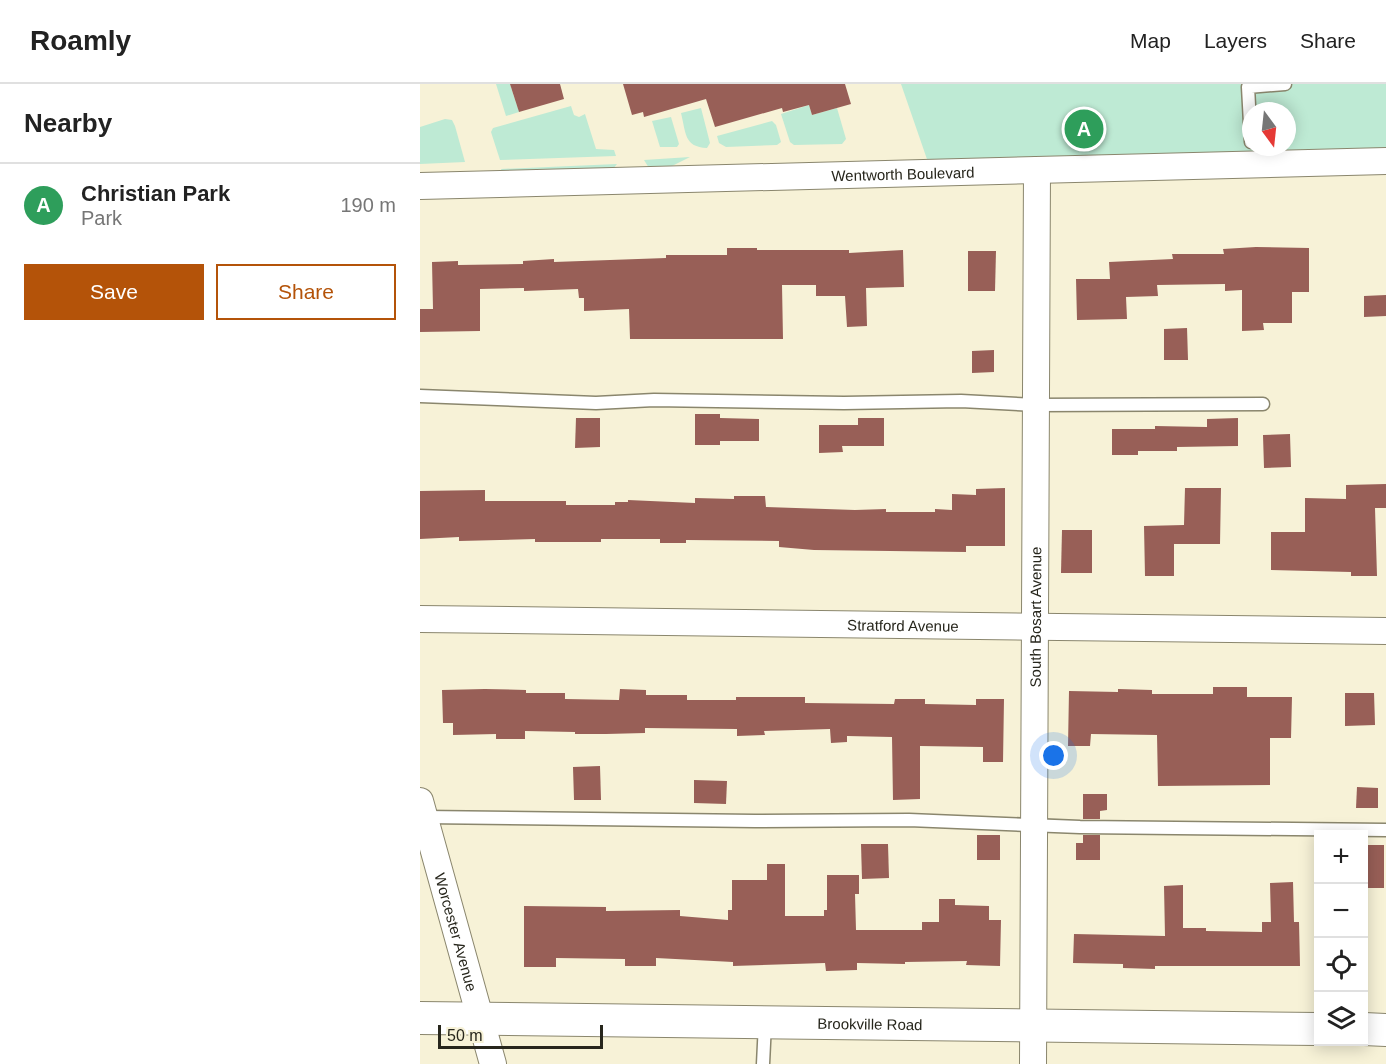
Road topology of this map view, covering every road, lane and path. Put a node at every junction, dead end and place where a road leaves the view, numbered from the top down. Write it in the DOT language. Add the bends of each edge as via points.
graph roads {
  1 [pos="1285,84"];
  2 [pos="1249,102"];
  3 [pos="1242,152"];
  4 [pos="1296,154"];
  5 [pos="1386,161"];
  6 [pos="1037,170"];
  7 [pos="420,186"];
  8 [pos="420,396"];
  9 [pos="1263,404"];
  10 [pos="1036,405"];
  11 [pos="420,619"];
  12 [pos="1035,626"];
  13 [pos="1386,630"];
  14 [pos="422,809"];
  15 [pos="1034,825"];
  16 [pos="1386,830"];
  17 [pos="420,1018"];
  18 [pos="481,1019"];
  19 [pos="765,1022"];
  20 [pos="1033,1025"];
  21 [pos="1314,1029"];
  22 [pos="1368,1029"];
  23 [pos="1386,1030"];
  24 [pos="493,1064"];
  25 [pos="763,1064"];
  26 [pos="1033,1064"];
  1 -- 2 [label="lane" via="1248,87"];
  3 -- 6 [label="street, Wentworth Boulevard"];
  4 -- 5 [label="street, Wentworth Boulevard"];
  6 -- 7 [label="street, Wentworth Boulevard"];
  6 -- 10 [label="street, South Bosart Avenue"];
  8 -- 10 [label="lane" via="596,403 961,401"];
  9 -- 10 [label="lane"];
  10 -- 12 [label="street, South Bosart Avenue"];
  11 -- 12 [label="street, Stratford Avenue"];
  12 -- 13 [label="street, Stratford Avenue"];
  12 -- 15 [label="street, South Bosart Avenue"];
  14 -- 15 [label="lane" via="755,821 909,820"];
  14 -- 18 [label="street, Worcester Avenue"];
  15 -- 16 [label="lane"];
  15 -- 20 [label="street, South Bosart Avenue"];
  17 -- 18 [label="street, Brookville Road"];
  18 -- 19 [label="street, Brookville Road"];
  18 -- 24 [label="street, Worcester Avenue"];
  19 -- 20 [label="street, Brookville Road"];
  19 -- 25 [label="lane"];
  20 -- 21 [label="street, Brookville Road"];
  20 -- 26 [label="street, South Bosart Avenue"];
  22 -- 23 [label="street"];
}
